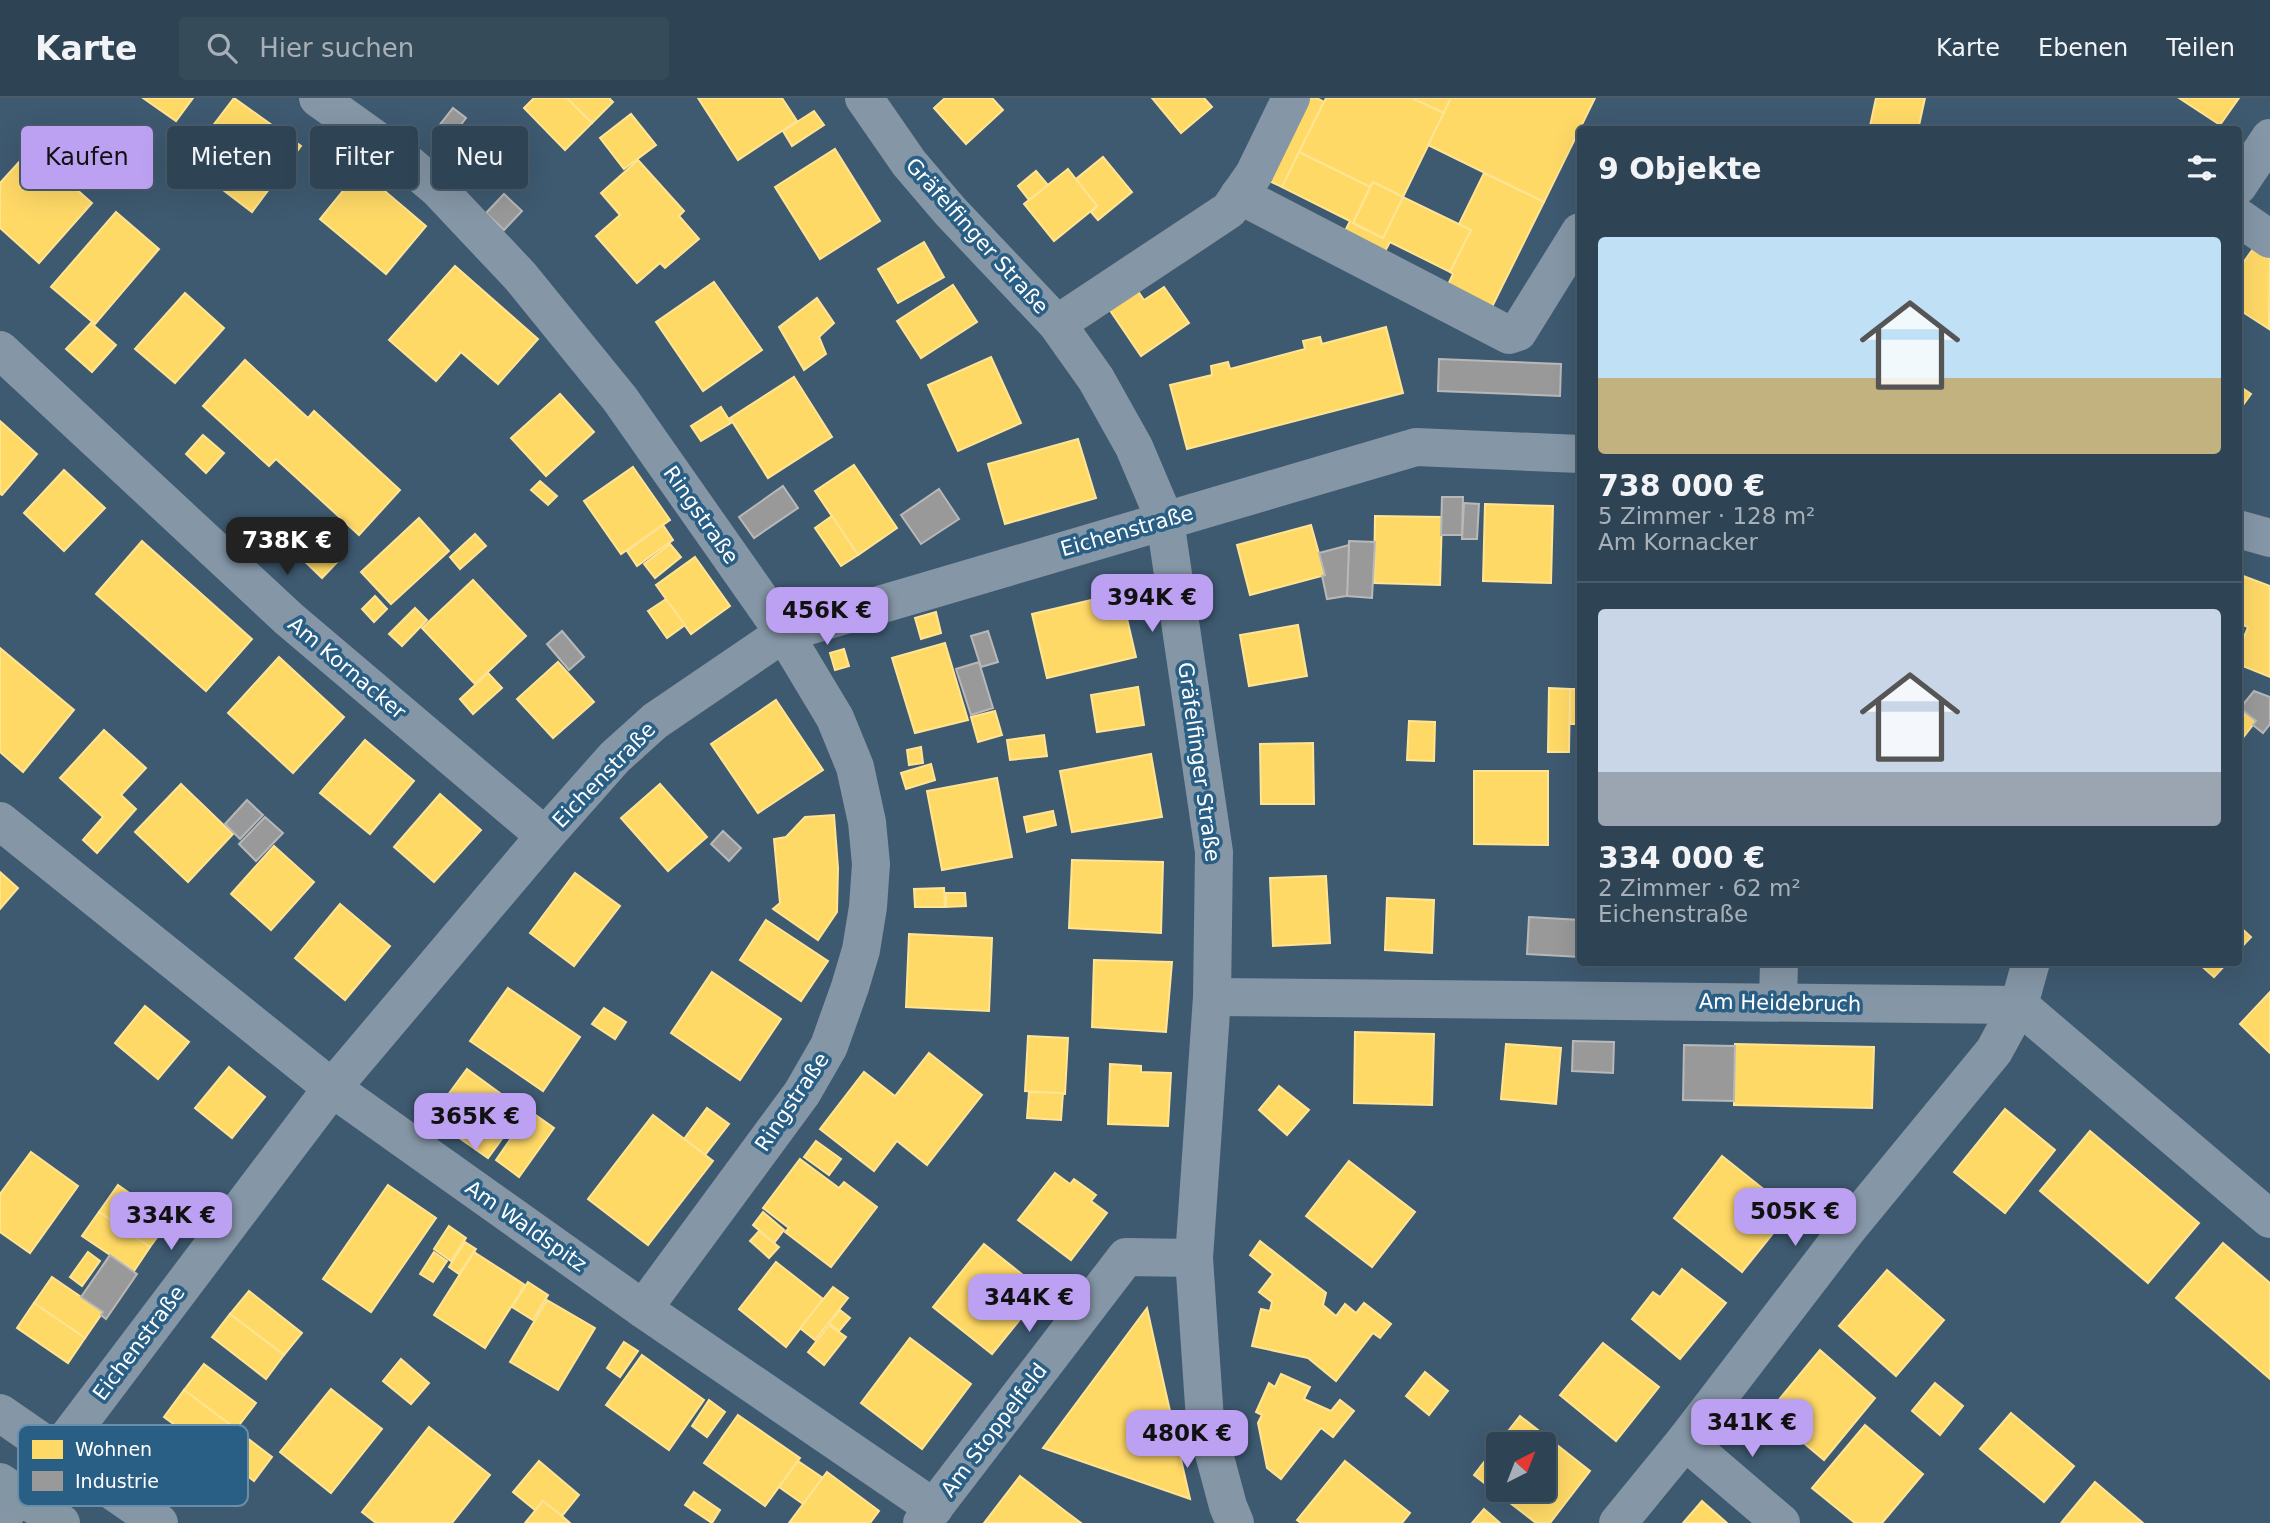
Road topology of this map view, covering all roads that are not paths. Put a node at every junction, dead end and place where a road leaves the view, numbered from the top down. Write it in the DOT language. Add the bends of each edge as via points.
graph roads {
  1 [pos="318,98"];
  2 [pos="863,98"];
  3 [pos="1291,98"];
  4 [pos="2270,138"];
  5 [pos="2242,180"];
  6 [pos="1239,195"];
  7 [pos="2242,220"];
  8 [pos="1577,237"];
  9 [pos="2270,239"];
  10 [pos="1057,324"];
  11 [pos="0,350"];
  12 [pos="1577,454"];
  13 [pos="1165,520"];
  14 [pos="2242,530"];
  15 [pos="2270,538"];
  16 [pos="784,632"];
  17 [pos="0,821"];
  18 [pos="545,836"];
  19 [pos="1779,966"];
  20 [pos="2030,966"];
  21 [pos="1212,996"];
  22 [pos="1778,1002"];
  23 [pos="2019,1005"];
  24 [pos="332,1088"];
  25 [pos="2270,1219"];
  26 [pos="1194,1258"];
  27 [pos="643,1310"];
  28 [pos="0,1413"];
  29 [pos="18,1425"];
  30 [pos="77,1425"];
  31 [pos="1685,1441"];
  32 [pos="24,1506"];
  33 [pos="135,1506"];
  34 [pos="928,1515"];
  35 [pos="61,1523"];
  36 [pos="159,1523"];
  37 [pos="1235,1523"];
  38 [pos="1618,1523"];
  39 [pos="1781,1523"];
  1 -- 16 [label="street, Ringstraße" via="438,189 520,276 620,399"];
  2 -- 10 [label="street, Gräfelfinger Straße" via="950,211"];
  3 -- 6 [label="street"];
  4 -- 5 [label="street"];
  6 -- 8 [label="street" via="1509,335 1518,332"];
  6 -- 10 [label="street" via="1229,210"];
  7 -- 9 [label="street"];
  10 -- 13 [label="street, Gräfelfinger Straße" via="1096,379 1134,447"];
  11 -- 18 [label="street, Am Kornacker" via="289,619"];
  12 -- 13 [label="street, Eichenstraße" via="1416,447"];
  13 -- 16 [label="street, Eichenstraße"];
  13 -- 21 [label="street, Gräfelfinger Straße" via="1214,852"];
  14 -- 15 [label="street"];
  16 -- 18 [label="street, Eichenstraße" via="655,720 615,757"];
  16 -- 27 [label="street, Ringstraße" via="835,718 855,767 872,864 861,950 829,1046 803,1093"];
  17 -- 24 [label="street, Am Waldspitz"];
  18 -- 24 [label="street, Eichenstraße"];
  19 -- 22 [label="street"];
  20 -- 23 [label="street"];
  21 -- 22 [label="street, Am Heidebruch"];
  21 -- 26 [label="street, Gräfelfinger Straße"];
  22 -- 23 [label="street, Am Heidebruch"];
  23 -- 25 [label="street"];
  23 -- 31 [label="street" via="1994,1051 1846,1231"];
  24 -- 27 [label="street, Am Waldspitz"];
  24 -- 30 [label="street, Eichenstraße"];
  26 -- 34 [label="street, Am Stoppelfeld" via="1126,1257"];
  26 -- 37 [label="street, Gräfelfinger Straße" via="1205,1420"];
  27 -- 34 [label="street, Am Waldspitz"];
  28 -- 29 [label="street"];
  31 -- 38 [label="street"];
  31 -- 39 [label="street"];
  32 -- 35 [label="main road"];
  33 -- 36 [label="street"];
}
